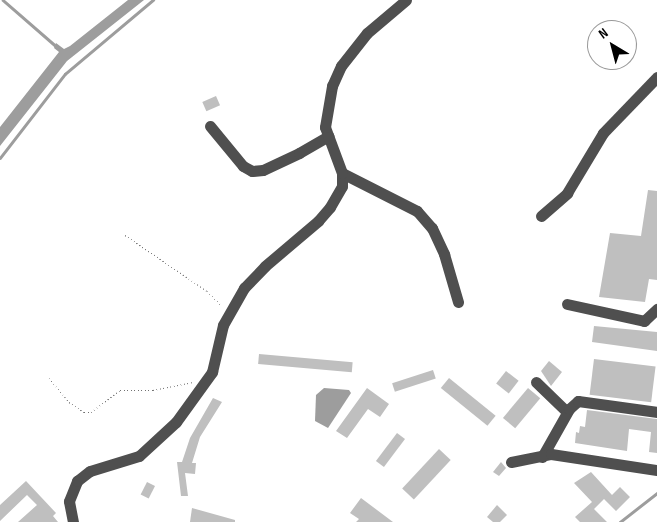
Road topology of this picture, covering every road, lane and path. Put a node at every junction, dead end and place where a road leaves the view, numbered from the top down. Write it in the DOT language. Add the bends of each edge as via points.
graph roads {
  1 [pos="406,0"];
  2 [pos="657,78"];
  3 [pos="210,126"];
  4 [pos="328,136"];
  5 [pos="342,172"];
  6 [pos="541,216"];
  7 [pos="125,235"];
  8 [pos="458,302"];
  9 [pos="567,304"];
  10 [pos="657,309"];
  11 [pos="225,322"];
  12 [pos="49,378"];
  13 [pos="208,378"];
  14 [pos="536,382"];
  15 [pos="567,412"];
  16 [pos="657,412"];
  17 [pos="542,456"];
  18 [pos="511,462"];
  19 [pos="657,470"];
  20 [pos="73,522"];
  1 -- 4 [label="street" via="367,33 342,66 327,107"];
  2 -- 6 [label="street" via="603,133 567,193"];
  3 -- 4 [label="street" via="243,166 252,171 263,170 290,158"];
  4 -- 5 [label="street"];
  5 -- 8 [label="street" via="418,211 432,228 440,245"];
  5 -- 11 [label="street" via="342,186 330,207 318,222 252,278"];
  7 -- 11 [label="path" via="211,295 223,308"];
  9 -- 10 [label="street" via="644,321"];
  11 -- 13 [label="street" via="217,362"];
  12 -- 13 [label="path" via="69,402 84,412 91,412 120,390 153,390"];
  13 -- 20 [label="street" via="176,422 140,456 90,471 77,481 69,501"];
  14 -- 15 [label="street"];
  15 -- 16 [label="street" via="578,401"];
  15 -- 17 [label="street"];
  17 -- 18 [label="street"];
  17 -- 19 [label="street" via="551,454"];
}
